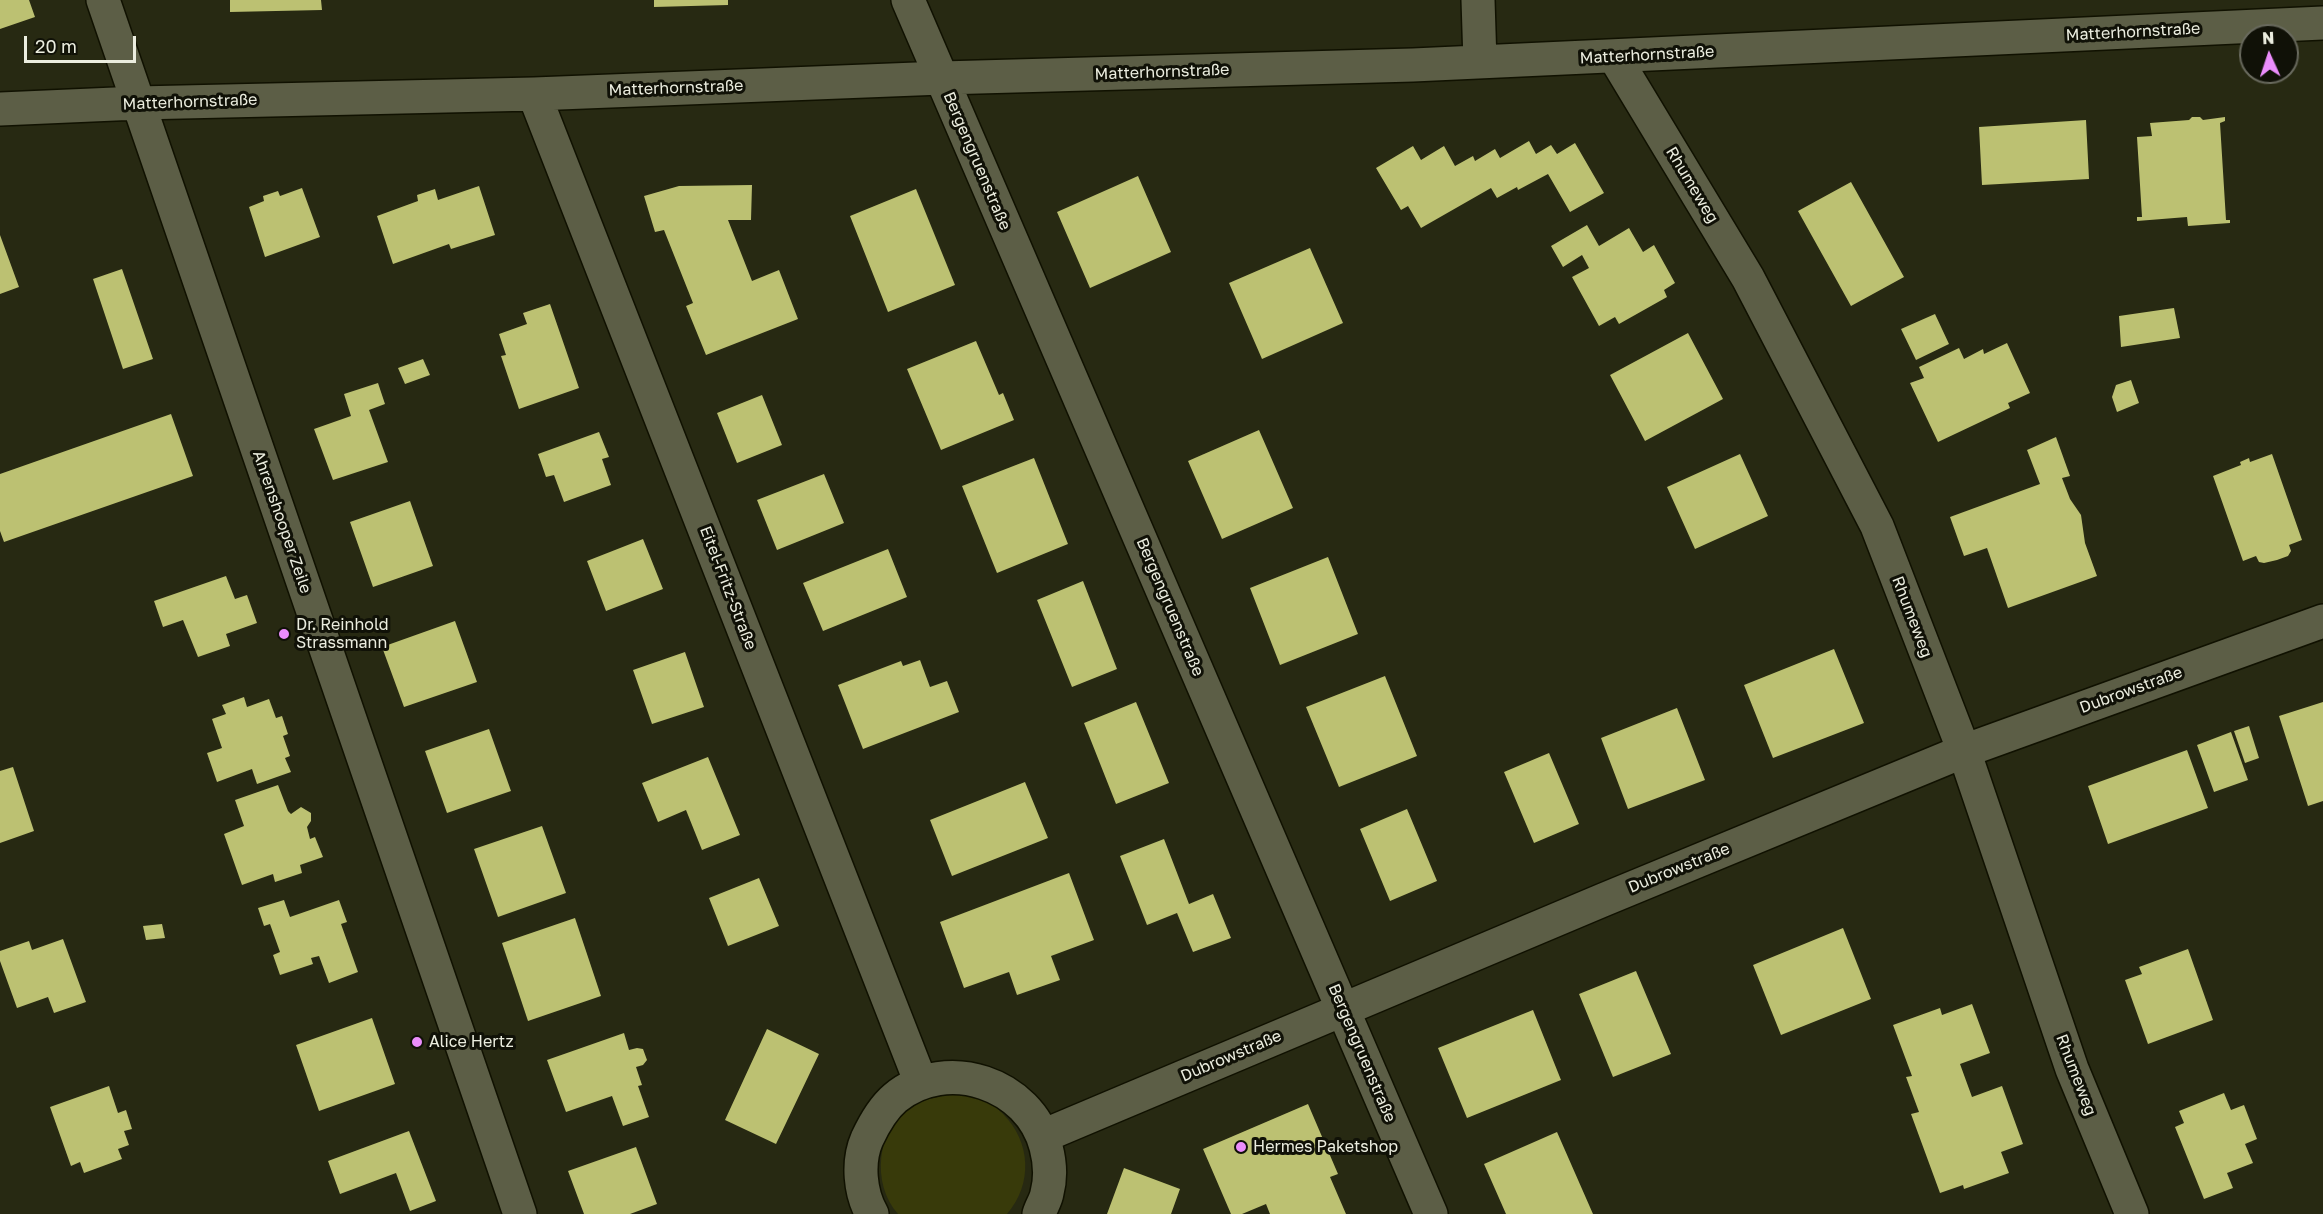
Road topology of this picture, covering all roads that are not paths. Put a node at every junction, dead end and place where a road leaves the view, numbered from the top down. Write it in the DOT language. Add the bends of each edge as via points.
graph roads {
  1 [pos="103,0"];
  2 [pos="908,0"];
  3 [pos="1478,0"];
  4 [pos="2323,22"];
  5 [pos="1614,57"];
  6 [pos="1480,62"];
  7 [pos="942,78"];
  8 [pos="534,94"];
  9 [pos="138,103"];
  10 [pos="0,109"];
  11 [pos="2323,621"];
  12 [pos="1964,751"];
  13 [pos="1343,1009"];
  14 [pos="921,1083"];
  15 [pos="1043,1136"];
  16 [pos="860,1211"];
  17 [pos="520,1214"];
  18 [pos="1039,1214"];
  19 [pos="1431,1214"];
  20 [pos="2132,1214"];
  1 -- 9 [label="street, Ahrenshooper Zeile"];
  2 -- 7 [label="street, Bergengruenstraße"];
  3 -- 6 [label="street"];
  4 -- 5 [label="street, Matterhornstraße"];
  5 -- 6 [label="street, Matterhornstraße"];
  5 -- 12 [label="street, Rhumeweg" via="1748,278 1877,526"];
  6 -- 7 [label="street, Matterhornstraße"];
  7 -- 8 [label="street, Matterhornstraße"];
  7 -- 13 [label="street, Bergengruenstraße"];
  8 -- 9 [label="street, Matterhornstraße"];
  8 -- 14 [label="street, Eitel-Fritz-Straße"];
  9 -- 10 [label="street, Matterhornstraße"];
  9 -- 17 [label="street, Ahrenshooper Zeile"];
  11 -- 12 [label="street, Dubrowstraße"];
  12 -- 13 [label="street, Dubrowstraße"];
  12 -- 20 [label="street, Rhumeweg" via="2072,1069"];
  13 -- 15 [label="street, Dubrowstraße"];
  13 -- 19 [label="street, Bergengruenstraße"];
  14 -- 15 [label="street" via="950,1077 979,1080 1006,1091 1028,1111"];
  14 -- 16 [label="street" via="896,1097 876,1119 864,1146"];
  15 -- 18 [label="street" via="1050,1162 1047,1192"];
}
